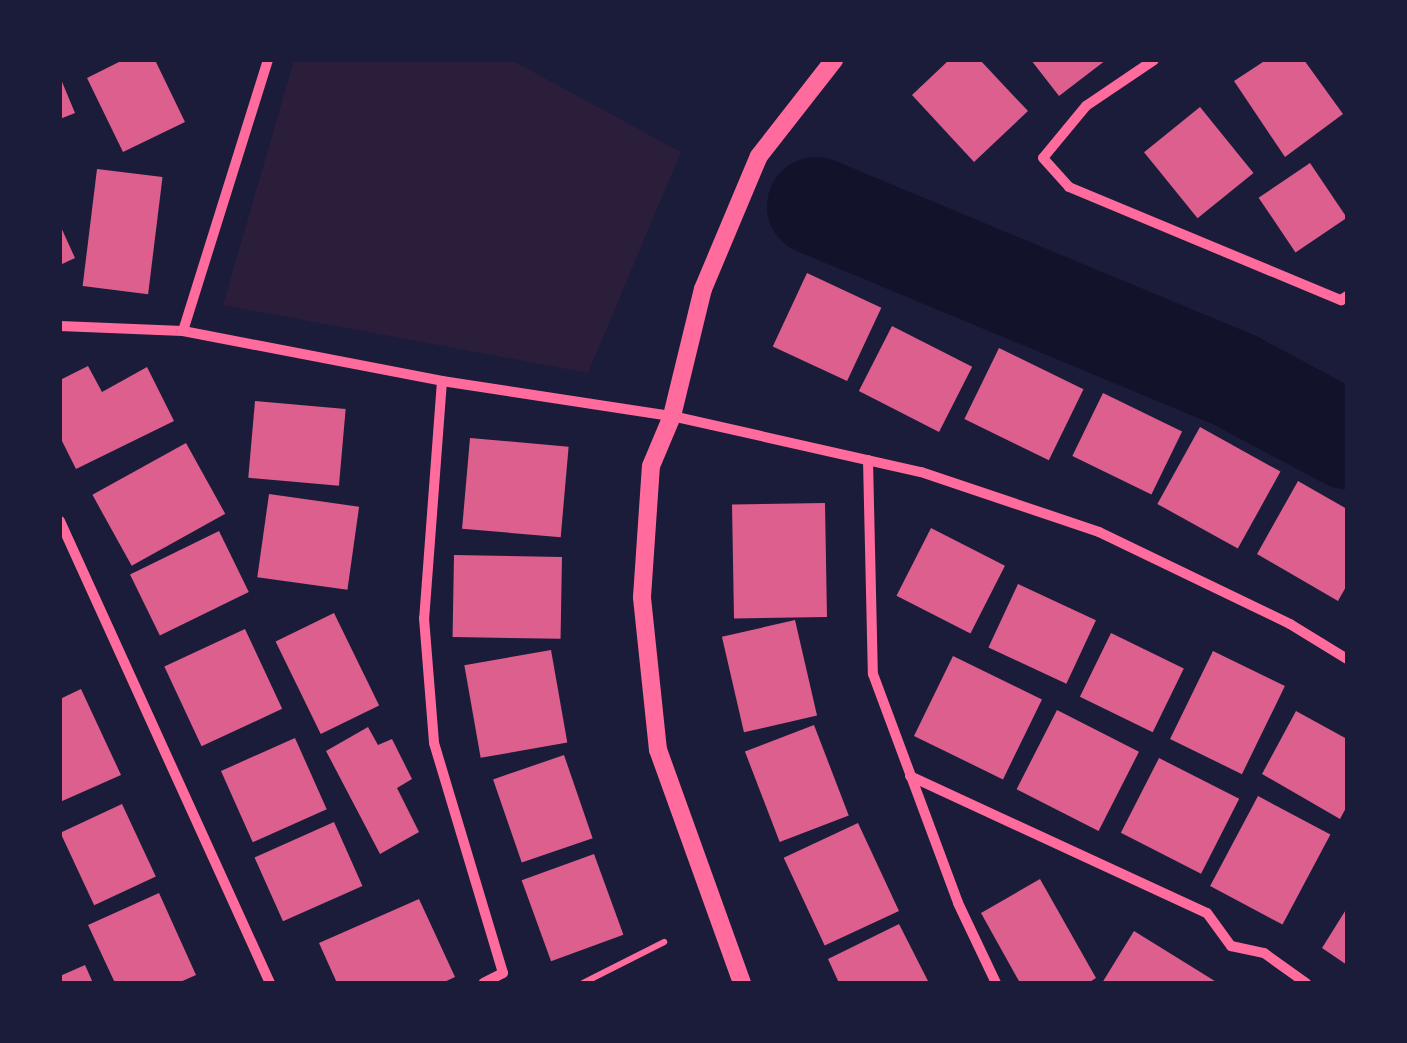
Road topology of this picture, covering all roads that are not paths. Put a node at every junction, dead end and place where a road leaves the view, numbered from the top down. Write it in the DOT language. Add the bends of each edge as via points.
graph roads {
  1 [pos="268,60"];
  2 [pos="834,60"];
  3 [pos="1154,60"];
  4 [pos="1347,296"];
  5 [pos="60,326"];
  6 [pos="183,331"];
  7 [pos="442,382"];
  8 [pos="672,416"];
  9 [pos="868,460"];
  10 [pos="60,521"];
  11 [pos="1347,659"];
  12 [pos="909,776"];
  13 [pos="270,983"];
  14 [pos="483,983"];
  15 [pos="742,983"];
  16 [pos="996,983"];
  17 [pos="1306,983"];
  1 -- 6 [label="street"];
  2 -- 8 [label="street" via="759,156 703,289"];
  3 -- 4 [label="street" via="1086,106 1043,158 1069,187 1341,300"];
  5 -- 6 [label="street"];
  6 -- 7 [label="street"];
  7 -- 8 [label="street"];
  7 -- 14 [label="street" via="424,618 434,743 502,974"];
  8 -- 9 [label="street"];
  8 -- 15 [label="street" via="652,466 642,598 658,750"];
  9 -- 11 [label="street" via="1099,532 1290,624"];
  9 -- 12 [label="street" via="873,674"];
  10 -- 13 [label="street"];
  12 -- 16 [label="street"];
  12 -- 17 [label="street" via="1207,913 1231,946 1264,953"];
}
